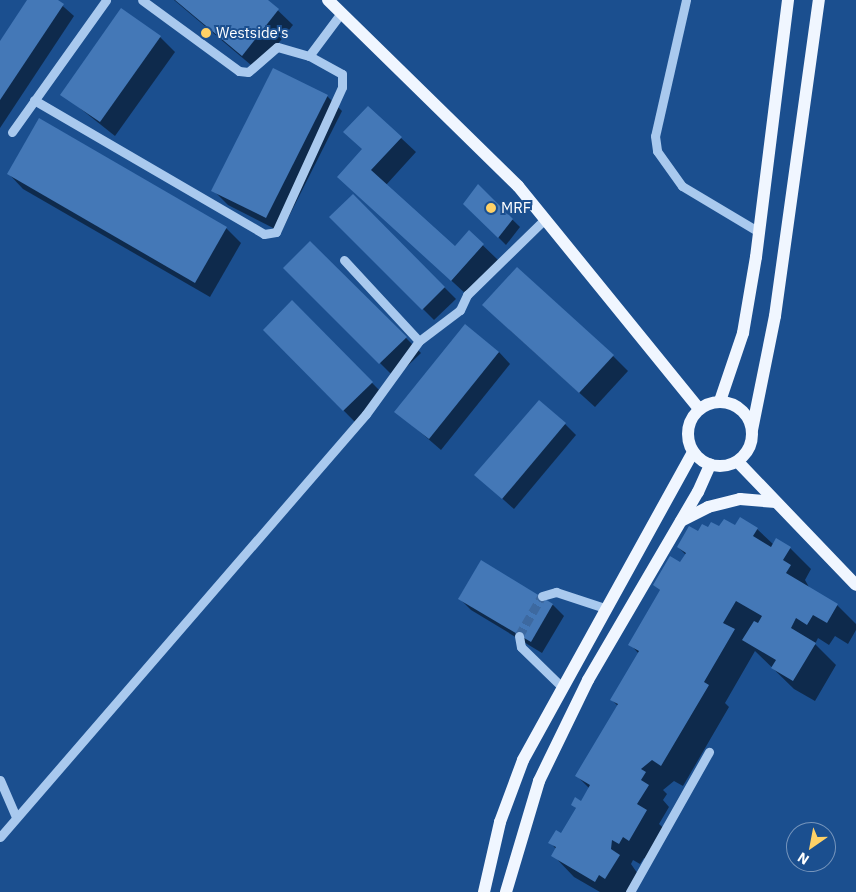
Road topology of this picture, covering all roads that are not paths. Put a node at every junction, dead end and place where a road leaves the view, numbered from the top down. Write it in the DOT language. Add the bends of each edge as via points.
graph roads {
  1 [pos="106,0"];
  2 [pos="142,0"];
  3 [pos="328,0"];
  4 [pos="686,0"];
  5 [pos="788,0"];
  6 [pos="819,0"];
  7 [pos="341,13"];
  8 [pos="309,56"];
  9 [pos="34,100"];
  10 [pos="12,132"];
  11 [pos="545,219"];
  12 [pos="759,232"];
  13 [pos="344,260"];
  14 [pos="419,342"];
  15 [pos="720,401"];
  16 [pos="699,410"];
  17 [pos="752,430"];
  18 [pos="693,452"];
  19 [pos="738,462"];
  20 [pos="710,465"];
  21 [pos="776,502"];
  22 [pos="679,522"];
  23 [pos="856,585"];
  24 [pos="542,596"];
  25 [pos="605,608"];
  26 [pos="519,636"];
  27 [pos="561,686"];
  28 [pos="709,752"];
  29 [pos="0,780"];
  30 [pos="16,817"];
  31 [pos="0,837"];
  32 [pos="484,892"];
  33 [pos="506,892"];
  34 [pos="630,892"];
  1 -- 9 [label="street"];
  2 -- 8 [label="street" via="239,71 248,72 277,47"];
  3 -- 7 [label="main road"];
  4 -- 12 [label="street" via="655,136 657,151 682,186"];
  5 -- 12 [label="main road"];
  6 -- 17 [label="main road" via="775,316"];
  7 -- 8 [label="street"];
  7 -- 11 [label="main road" via="518,186"];
  8 -- 9 [label="street" via="338,70 344,80 279,226 270,236"];
  9 -- 10 [label="street"];
  11 -- 14 [label="street" via="467,295 460,310"];
  11 -- 16 [label="main road"];
  12 -- 15 [label="main road" via="744,333"];
  13 -- 14 [label="street"];
  14 -- 30 [label="street" via="366,414"];
  15 -- 16 [label="main road"];
  15 -- 17 [label="main road" via="739,408"];
  16 -- 18 [label="main road" via="692,417 687,434"];
  17 -- 19 [label="main road" via="750,446"];
  18 -- 20 [label="main road"];
  18 -- 25 [label="main road"];
  19 -- 20 [label="main road"];
  19 -- 21 [label="main road"];
  20 -- 22 [label="main road"];
  21 -- 22 [label="main road" via="740,499 708,508"];
  21 -- 23 [label="main road"];
  22 -- 33 [label="main road" via="588,680 539,781"];
  24 -- 25 [label="street" via="556,592"];
  25 -- 27 [label="main road"];
  26 -- 27 [label="street" via="521,647"];
  27 -- 32 [label="main road" via="523,760 500,822"];
  28 -- 34 [label="street"];
  29 -- 30 [label="street"];
  30 -- 31 [label="street"];
}
